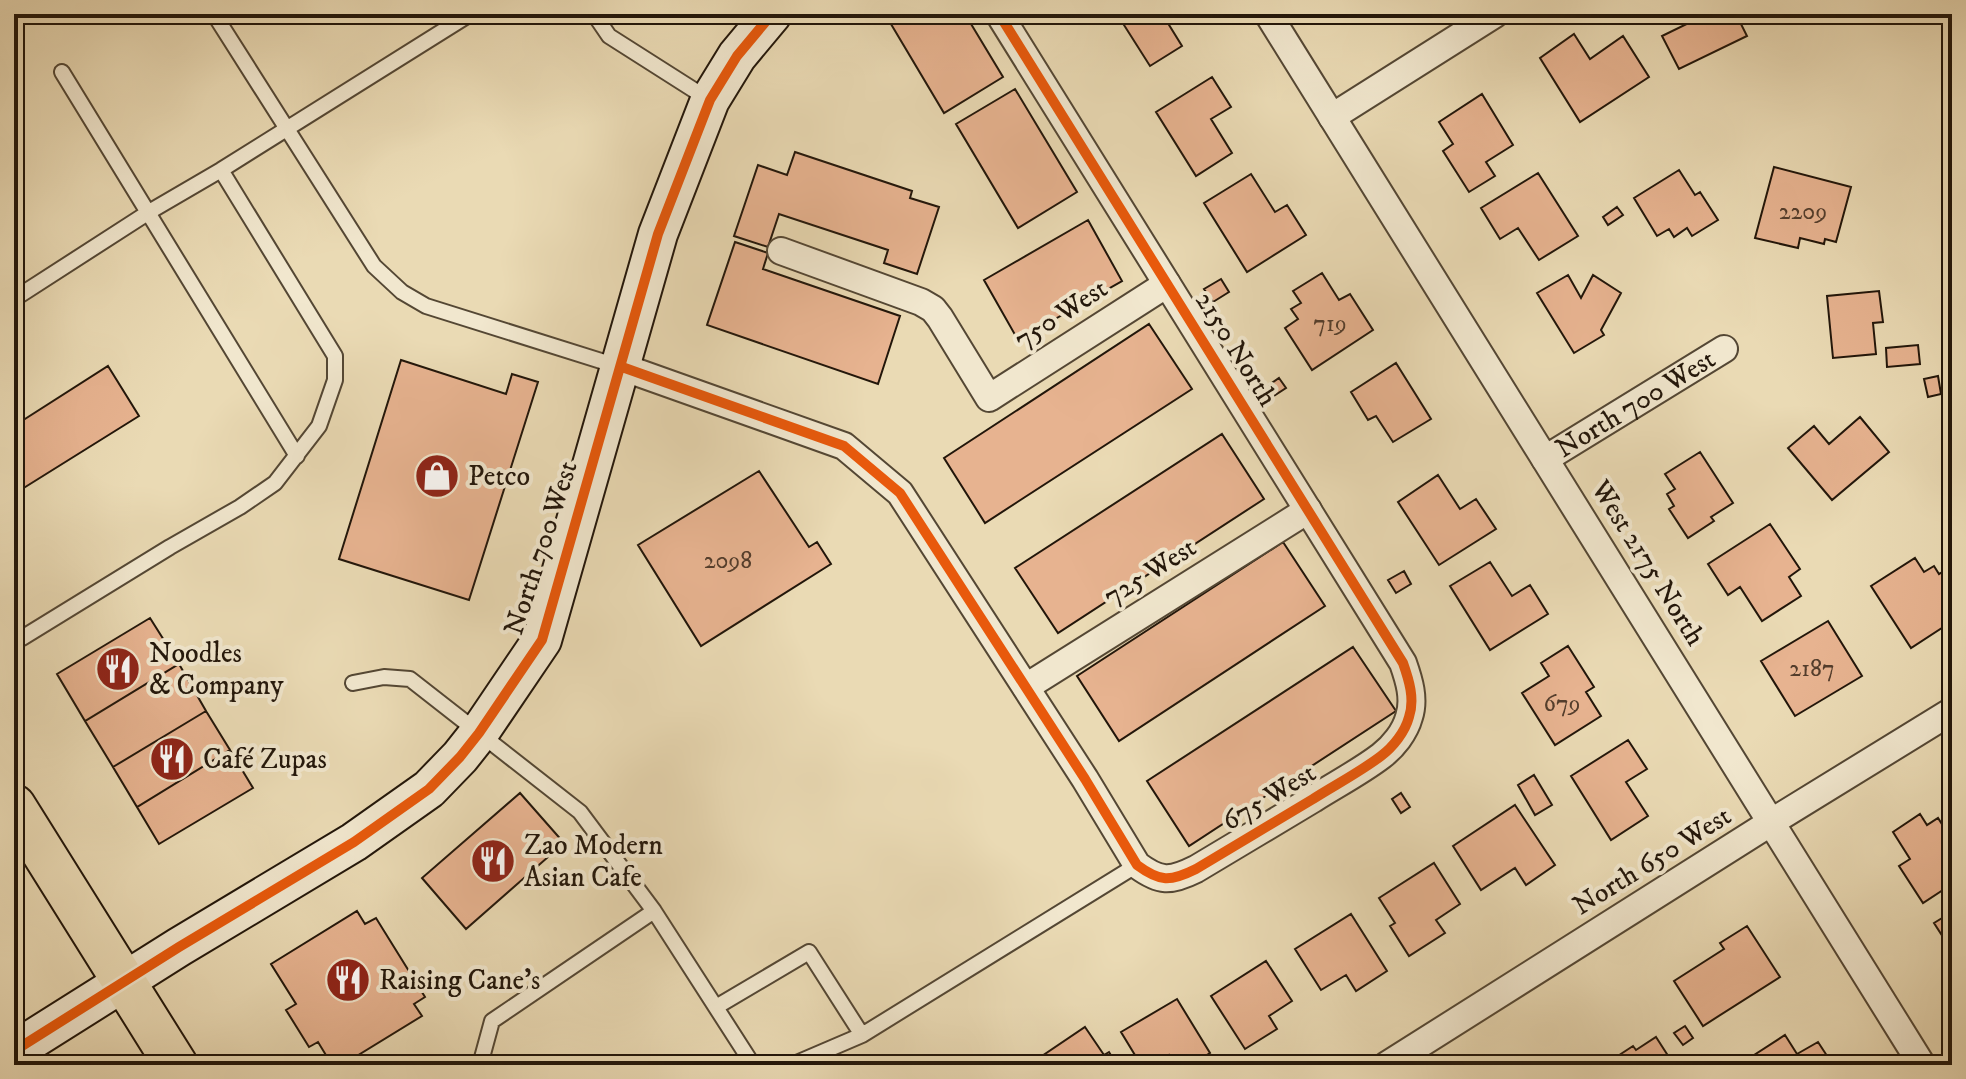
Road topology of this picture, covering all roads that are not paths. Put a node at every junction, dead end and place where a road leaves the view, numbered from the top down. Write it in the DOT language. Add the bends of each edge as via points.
graph roads {
  1 [pos="214,14"];
  2 [pos="470,14"];
  3 [pos="594,14"];
  4 [pos="772,14"];
  5 [pos="999,14"];
  6 [pos="1268,14"];
  7 [pos="1495,14"];
  8 [pos="62,72"];
  9 [pos="710,100"];
  10 [pos="1332,117"];
  11 [pos="285,129"];
  12 [pos="221,170"];
  13 [pos="149,212"];
  14 [pos="781,251"];
  15 [pos="1167,284"];
  16 [pos="14,299"];
  17 [pos="1724,349"];
  18 [pos="622,367"];
  19 [pos="297,456"];
  20 [pos="1545,459"];
  21 [pos="1308,510"];
  22 [pos="22,638"];
  23 [pos="353,683"];
  24 [pos="1026,687"];
  25 [pos="1952,711"];
  26 [pos="1409,717"];
  27 [pos="479,733"];
  28 [pos="14,806"];
  29 [pos="1770,823"];
  30 [pos="1137,865"];
  31 [pos="654,911"];
  32 [pos="125,982"];
  33 [pos="716,1007"];
  34 [pos="862,1035"];
  35 [pos="14,1051"];
  36 [pos="176,1065"];
  37 [pos="480,1065"];
  38 [pos="753,1065"];
  39 [pos="792,1065"];
  40 [pos="1387,1065"];
  41 [pos="1922,1065"];
  1 -- 11 [label="lane"];
  2 -- 11 [label="lane"];
  3 -- 9 [label="lane" via="609,36"];
  4 -- 9 [label="street, North 700 West"];
  5 -- 15 [label="street, 2150 North"];
  6 -- 10 [label="street, West 2175 North"];
  7 -- 10 [label="street"];
  8 -- 13 [label="lane"];
  9 -- 18 [label="street, North 700 West" via="658,234"];
  10 -- 20 [label="street, West 2175 North"];
  11 -- 12 [label="lane"];
  11 -- 18 [label="lane" via="374,266 402,292 426,306"];
  12 -- 13 [label="lane"];
  12 -- 19 [label="lane" via="335,356 335,380 319,426"];
  13 -- 16 [label="lane"];
  13 -- 19 [label="lane"];
  14 -- 15 [label="street, 750 West" via="933,309 989,398"];
  15 -- 21 [label="street, 2150 North"];
  17 -- 20 [label="street, North 700 West"];
  18 -- 24 [label="street" via="844,446 900,493"];
  18 -- 27 [label="street, North 700 West" via="542,640"];
  19 -- 22 [label="lane" via="275,483 240,507"];
  20 -- 29 [label="street, West 2175 North"];
  21 -- 24 [label="street, 725 West"];
  21 -- 26 [label="street, 2150 North" via="1403,663 1412,702"];
  23 -- 27 [label="lane" via="410,679"];
  24 -- 30 [label="street"];
  25 -- 29 [label="street, North 650 West"];
  26 -- 30 [label="street, 675 West" via="1381,756 1196,869 1162,879"];
  27 -- 31 [label="lane" via="580,812"];
  27 -- 32 [label="street, North 700 West" via="429,789 354,842"];
  28 -- 32 [label="main road"];
  29 -- 40 [label="street, North 650 West"];
  29 -- 41 [label="street, West 2175 North"];
  30 -- 34 [label="lane"];
  31 -- 33 [label="lane"];
  31 -- 37 [label="lane" via="492,1021"];
  32 -- 35 [label="street, North 700 West"];
  32 -- 36 [label="main road"];
  33 -- 34 [label="lane" via="809,952"];
  33 -- 38 [label="lane"];
  34 -- 39 [label="lane"];
}
